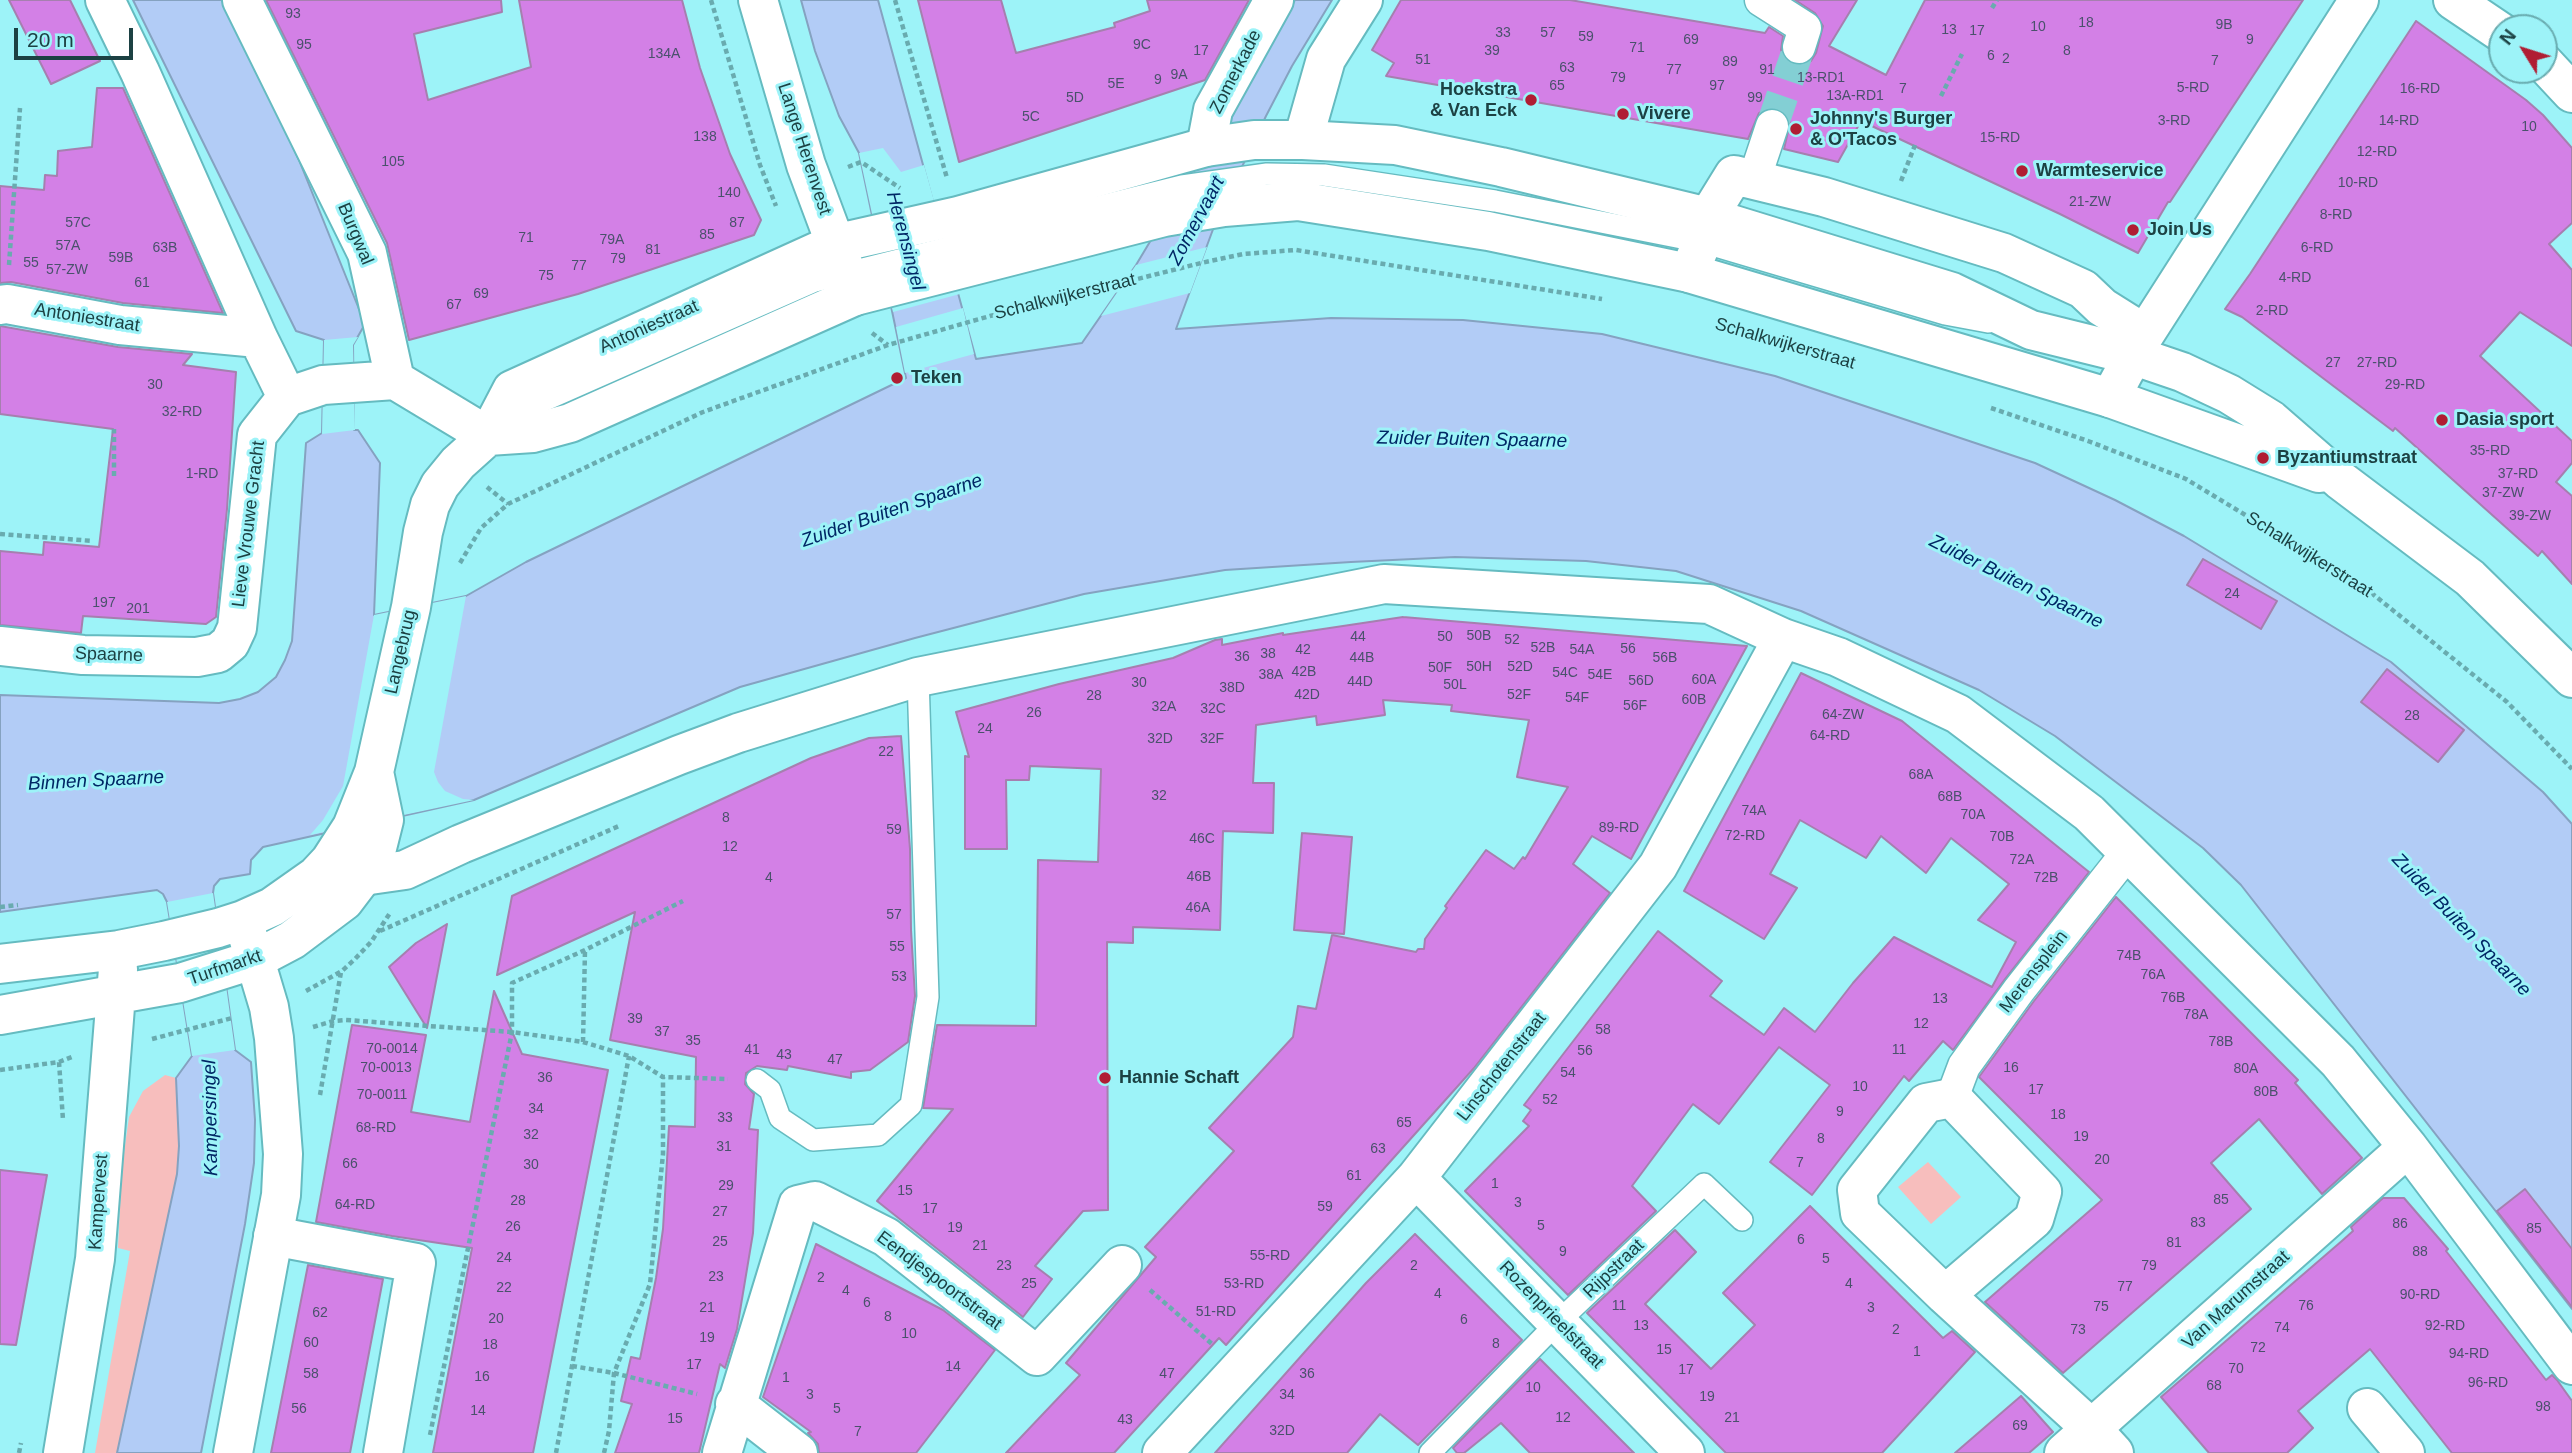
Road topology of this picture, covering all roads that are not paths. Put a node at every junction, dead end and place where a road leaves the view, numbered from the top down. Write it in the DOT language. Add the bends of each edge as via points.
graph roads {
  1 [pos="105,0"];
  2 [pos="242,0"];
  3 [pos="758,0"];
  4 [pos="1274,0"];
  5 [pos="1363,0"];
  6 [pos="1761,0"];
  7 [pos="2359,0"];
  8 [pos="2453,0"];
  9 [pos="2488,24"];
  10 [pos="1799,47"];
  11 [pos="2558,78"];
  12 [pos="2572,93"];
  13 [pos="1772,126"];
  14 [pos="1303,140"];
  15 [pos="1206,147"];
  16 [pos="1754,180"];
  17 [pos="1700,244"];
  18 [pos="954,245"];
  19 [pos="864,267"];
  20 [pos="3,305"];
  21 [pos="258,338"];
  22 [pos="2138,344"];
  23 [pos="395,380"];
  24 [pos="287,397"];
  25 [pos="2110,398"];
  26 [pos="488,436"];
  27 [pos="2340,480"];
  28 [pos="423,532"];
  29 [pos="1783,638"];
  30 [pos="0,646"];
  31 [pos="218,653"];
  32 [pos="918,677"];
  33 [pos="2572,678"];
  34 [pos="368,823"];
  35 [pos="2128,852"];
  36 [pos="316,876"];
  37 [pos="363,876"];
  38 [pos="230,924"];
  39 [pos="119,950"];
  40 [pos="0,964"];
  41 [pos="240,965"];
  42 [pos="117,994"];
  43 [pos="0,1015"];
  44 [pos="757,1080"];
  45 [pos="1952,1098"];
  46 [pos="2408,1147"];
  47 [pos="1416,1178"];
  48 [pos="1742,1220"];
  49 [pos="273,1236"];
  50 [pos="1122,1265"];
  51 [pos="1945,1296"];
  52 [pos="1558,1322"];
  53 [pos="2572,1365"];
  54 [pos="735,1404"];
  55 [pos="2367,1408"];
  56 [pos="2090,1445"];
  57 [pos="63,1453"];
  58 [pos="233,1453"];
  59 [pos="383,1453"];
  60 [pos="722,1453"];
  61 [pos="798,1453"];
  62 [pos="1162,1453"];
  63 [pos="1430,1453"];
  64 [pos="1685,1453"];
  65 [pos="2405,1453"];
  1 -- 21 [label="street"];
  2 -- 23 [label="street, Burgwal" via="367,253"];
  3 -- 19 [label="street, Lange Herenvest" via="806,165"];
  4 -- 15 [label="street, Zomerkade" via="1213,110"];
  5 -- 14 [label="street" via="1326,60"];
  6 -- 10 [label="street" via="1805,28"];
  7 -- 22 [label="street"];
  8 -- 9 [label="street"];
  11 -- 12 [label="street"];
  13 -- 16 [label="street"];
  14 -- 15 [label="street"];
  14 -- 17 [label="street" via="1395,145 1501,167"];
  15 -- 18 [label="street"];
  16 -- 17 [label="street" via="1734,175"];
  16 -- 22 [label="street" via="2004,253 2083,289"];
  17 -- 18 [label="street" via="1488,231 1230,192"];
  17 -- 22 [label="street" via="1952,292 2031,330"];
  17 -- 25 [label="street"];
  18 -- 19 [label="street"];
  18 -- 19 [label="street"];
  19 -- 26 [label="street" via="570,423 533,433"];
  19 -- 26 [label="street, Antoniestraat" via="512,390"];
  20 -- 21 [label="street, Antoniestraat" via="120,325"];
  21 -- 24 [label="street"];
  22 -- 25 [label="street"];
  22 -- 27 [label="street" via="2272,420"];
  23 -- 24 [label="street" via="339,384"];
  23 -- 26 [label="street"];
  24 -- 31 [label="street, Lieve Vrouwe Gracht" via="257,435 237,628 230,643"];
  25 -- 27 [label="street"];
  26 -- 28 [label="street, Antoniestraat" via="440,485"];
  27 -- 33 [label="street" via="2470,578"];
  28 -- 34 [label="street, Langebrug" via="374,772"];
  29 -- 32 [label="street" via="1709,604 1384,584"];
  29 -- 35 [label="street" via="1838,657 1958,714 2089,813"];
  29 -- 47 [label="street, Linschotenstraat" via="1658,866"];
  30 -- 31 [label="street, Spaarne" via="83,655 197,657"];
  32 -- 37 [label="street" via="679,755 405,870"];
  32 -- 44 [label="lane" via="928,997 911,1105 878,1135 813,1140 780,1118 770,1090"];
  34 -- 36 [label="street"];
  34 -- 37 [label="street, Turfmarkt" via="377,848"];
  35 -- 45 [label="street, Merensplein" via="2019,989 1964,1066"];
  35 -- 46 [label="street" via="2338,1061"];
  36 -- 37 [label="street"];
  36 -- 38 [label="street" via="272,907"];
  37 -- 41 [label="street, Turfmarkt" via="344,901 320,920 292,940"];
  38 -- 39 [label="street"];
  38 -- 41 [label="street"];
  39 -- 40 [label="street"];
  39 -- 42 [label="street, Kampervest"];
  41 -- 42 [label="street, Turfmarkt" via="180,983"];
  41 -- 49 [label="street" via="269,1007 274,1038 284,1154"];
  42 -- 43 [label="street, Turfmarkt"];
  42 -- 57 [label="street, Kampervest" via="95,1259"];
  45 -- 51 [label="street" via="2042,1192 2034,1219"];
  45 -- 51 [label="street" via="1926,1103 1857,1189 1860,1213"];
  46 -- 53 [label="street"];
  46 -- 56 [label="street, Van Marumstraat"];
  47 -- 52 [label="street, Rozenprieelstraat"];
  47 -- 62 [label="street, Linschotenstraat"];
  48 -- 52 [label="lane, Rijpstraat" via="1704,1184"];
  49 -- 58 [label="street"];
  49 -- 59 [label="street" via="416,1263"];
  50 -- 54 [label="street, Eendjespoortstraat" via="1037,1356 886,1237 815,1201 798,1205"];
  51 -- 56 [label="street"];
  52 -- 63 [label="lane, Rijpstraat"];
  52 -- 64 [label="street, Rozenprieelstraat"];
  54 -- 60 [label="street"];
  54 -- 61 [label="street"];
  55 -- 65 [label="street"];
}
